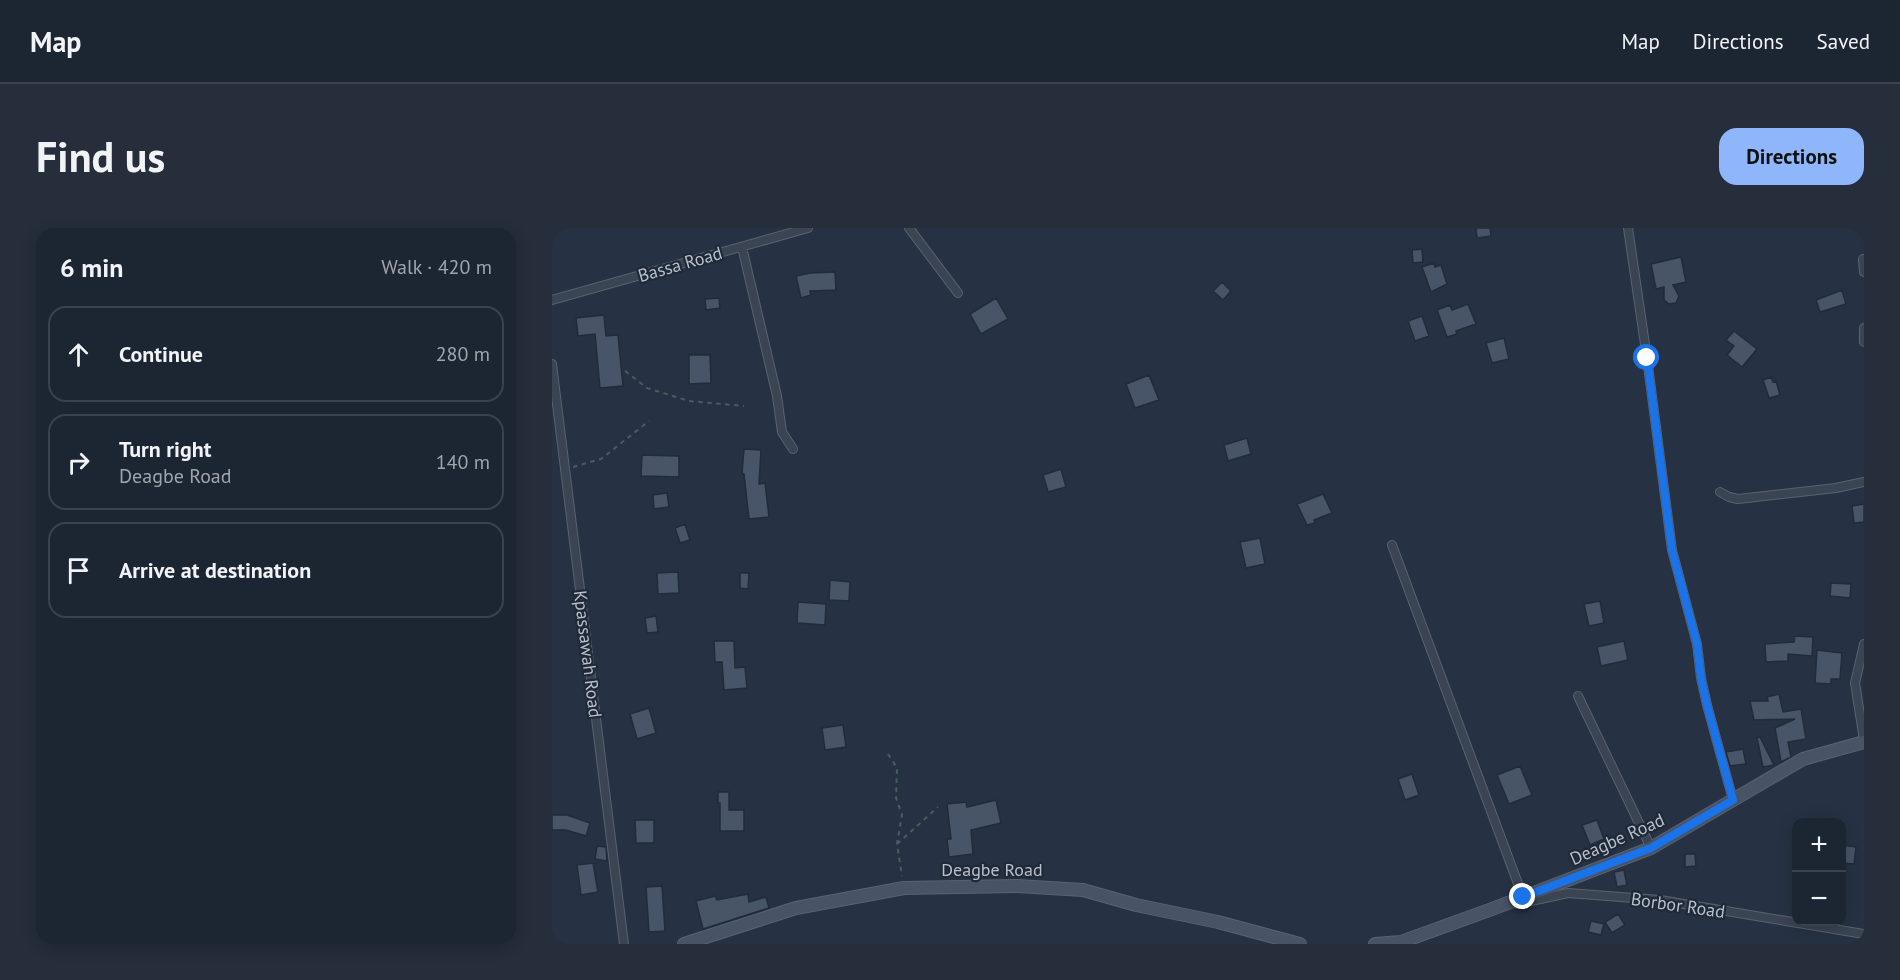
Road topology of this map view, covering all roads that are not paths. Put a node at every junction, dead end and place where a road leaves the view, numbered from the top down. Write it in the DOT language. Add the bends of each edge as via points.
graph roads {
  1 [pos="808,228"];
  2 [pos="909,228"];
  3 [pos="1628,228"];
  4 [pos="742,247"];
  5 [pos="1863,259"];
  6 [pos="1864,272"];
  7 [pos="958,293"];
  8 [pos="552,300"];
  9 [pos="1864,328"];
  10 [pos="1864,342"];
  11 [pos="552,364"];
  12 [pos="793,449"];
  13 [pos="1864,482"];
  14 [pos="1720,492"];
  15 [pos="1392,545"];
  16 [pos="1864,644"];
  17 [pos="1578,696"];
  18 [pos="1864,741"];
  19 [pos="1733,800"];
  20 [pos="1651,848"];
  21 [pos="1523,897"];
  22 [pos="1492,909"];
  23 [pos="1864,934"];
  24 [pos="624,944"];
  25 [pos="684,944"];
  26 [pos="1300,944"];
  27 [pos="1375,944"];
  1 -- 4 [label="street, Bassa Road"];
  2 -- 7 [label="street"];
  3 -- 19 [label="street" via="1672,550"];
  4 -- 8 [label="street, Bassa Road"];
  4 -- 12 [label="street" via="782,432"];
  5 -- 6 [label="street"];
  9 -- 10 [label="street"];
  11 -- 24 [label="street, Kpassawah Road"];
  13 -- 14 [label="street" via="1738,499"];
  15 -- 21 [label="street"];
  16 -- 18 [label="street" via="1855,683"];
  17 -- 20 [label="street"];
  18 -- 19 [label="street, Deagbe Road" via="1803,759"];
  19 -- 20 [label="street, Deagbe Road"];
  20 -- 21 [label="street, Deagbe Road"];
  21 -- 22 [label="street, Deagbe Road"];
  22 -- 23 [label="street, Borbor Road" via="1568,893 1660,900"];
  22 -- 27 [label="street, Deagbe Road" via="1401,942"];
  25 -- 26 [label="street, Deagbe Road" via="796,908 904,888 1017,886 1083,890"];
}
